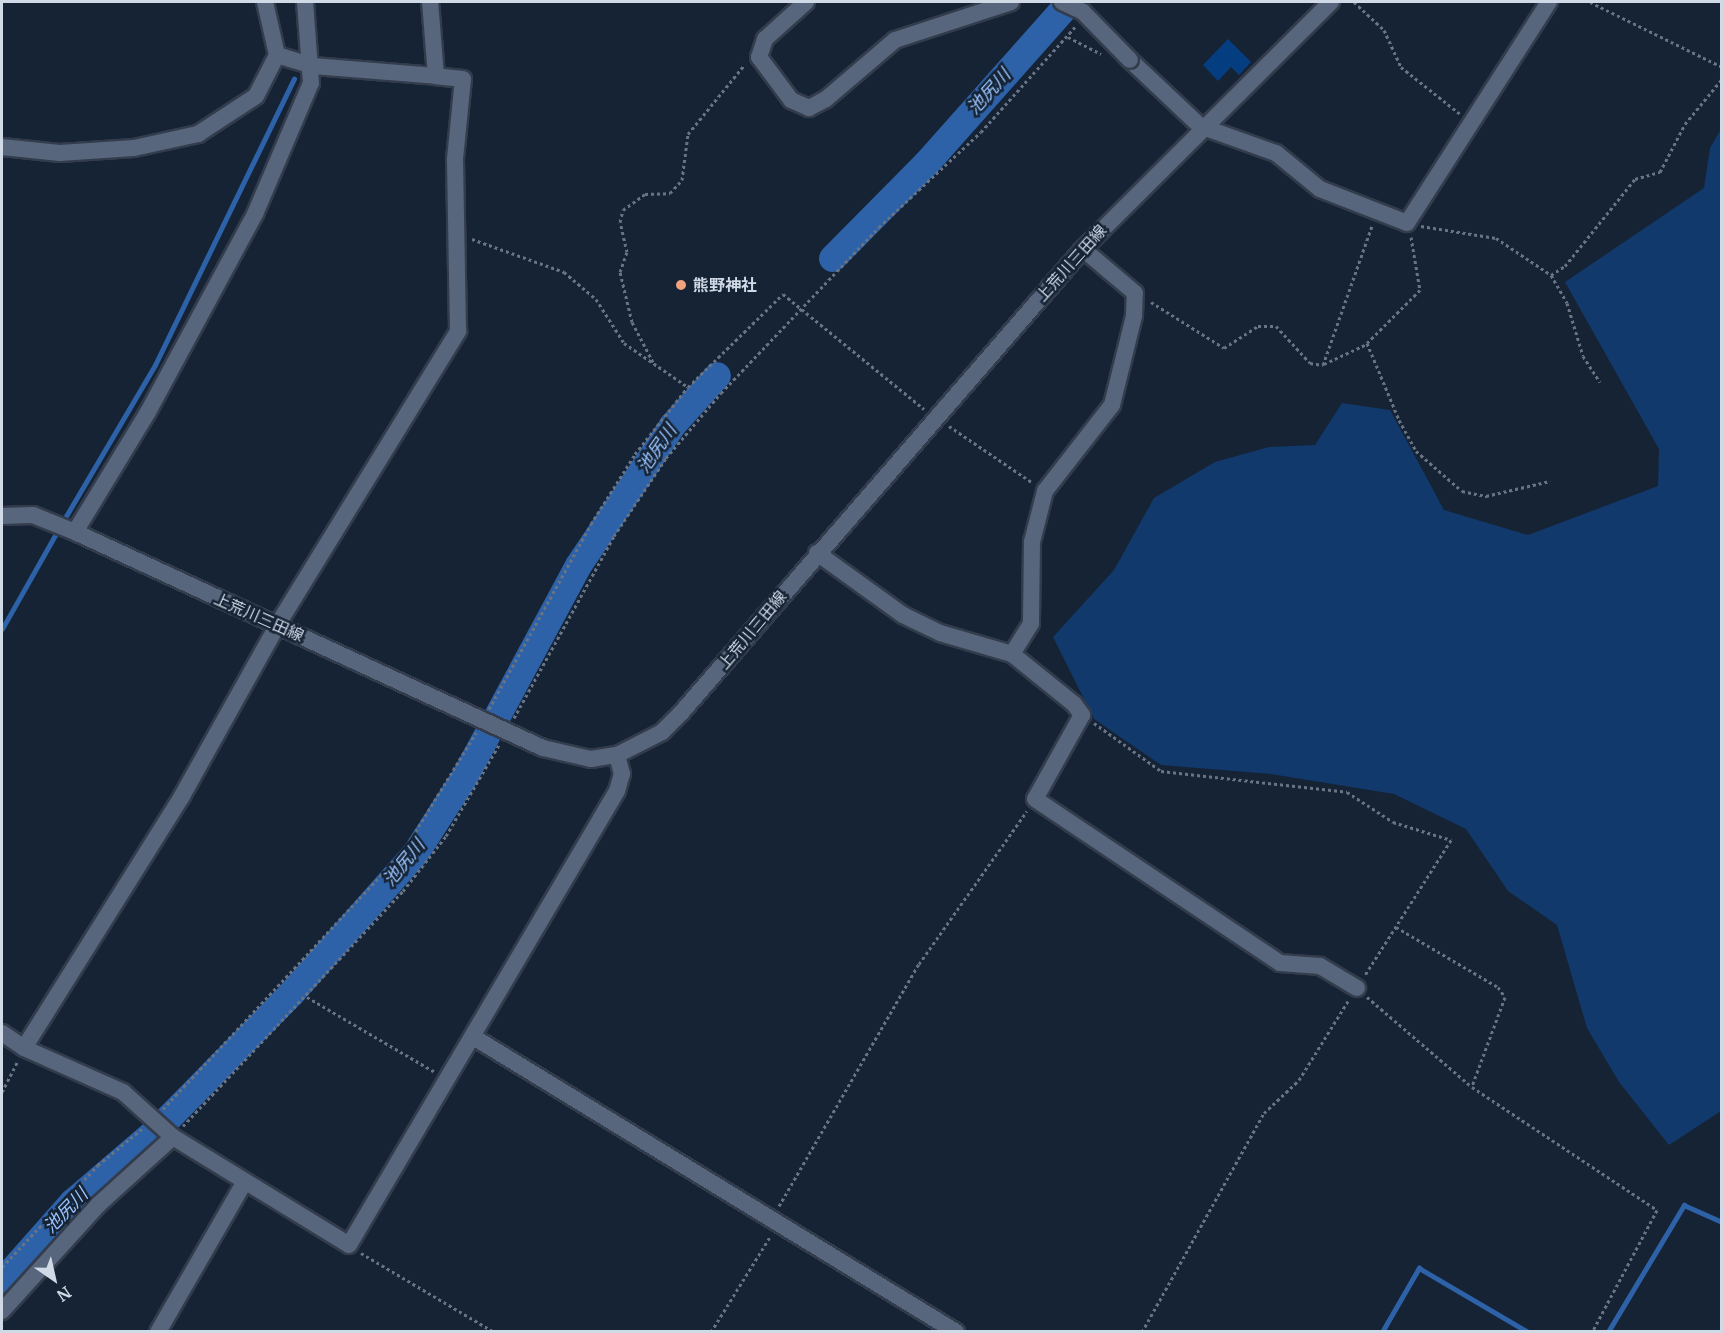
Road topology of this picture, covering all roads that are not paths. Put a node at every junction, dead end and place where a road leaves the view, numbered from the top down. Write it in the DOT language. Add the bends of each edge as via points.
graph roads {
  1 [pos="266,2"];
  2 [pos="305,2"];
  3 [pos="430,2"];
  4 [pos="806,2"];
  5 [pos="1011,2"];
  6 [pos="1062,2"];
  7 [pos="1331,2"];
  8 [pos="1549,2"];
  9 [pos="277,55"];
  10 [pos="313,66"];
  11 [pos="436,76"];
  12 [pos="1200,126"];
  13 [pos="2,147"];
  14 [pos="1083,249"];
  15 [pos="2,516"];
  16 [pos="75,532"];
  17 [pos="817,553"];
  18 [pos="278,624"];
  19 [pos="1012,654"];
  20 [pos="617,755"];
  21 [pos="1357,988"];
  22 [pos="2,1033"];
  23 [pos="475,1038"];
  24 [pos="24,1048"];
  25 [pos="173,1137"];
  26 [pos="244,1183"];
  27 [pos="2,1311"];
  28 [pos="158,1332"];
  29 [pos="956,1332"];
  1 -- 9 [label="street"];
  2 -- 10 [label="street"];
  3 -- 11 [label="street"];
  4 -- 5 [label="street" via="759,48 760,66 792,100 809,108 895,40"];
  6 -- 12 [label="street, bridge" via="1083,12"];
  7 -- 12 [label="street, 上荒川三田線"];
  8 -- 12 [label="street" via="1407,223 1320,189 1276,153"];
  9 -- 10 [label="street"];
  9 -- 13 [label="street" via="256,96 198,134 134,148 60,153"];
  10 -- 11 [label="street"];
  10 -- 16 [label="street" via="311,83 255,214 148,412"];
  11 -- 18 [label="street" via="463,80 455,159 459,331"];
  12 -- 14 [label="street, 上荒川三田線"];
  14 -- 17 [label="street, 上荒川三田線"];
  14 -- 19 [label="street" via="1135,293 1112,405 1045,491 1032,542 1031,623"];
  15 -- 16 [label="street, 上荒川三田線" via="33,515"];
  16 -- 18 [label="street, 上荒川三田線"];
  17 -- 19 [label="street" via="903,615 940,633"];
  17 -- 20 [label="street, 上荒川三田線" via="681,713 662,732"];
  18 -- 20 [label="street, 上荒川三田線" via="564,756"];
  18 -- 24 [label="street" via="182,796"];
  19 -- 21 [label="street" via="1082,715 1035,799 1280,963 1320,966"];
  20 -- 23 [label="street" via="622,774 617,791"];
  22 -- 24 [label="street"];
  23 -- 26 [label="street" via="349,1245"];
  23 -- 29 [label="street"];
  24 -- 25 [label="street" via="123,1092"];
  25 -- 26 [label="street"];
  25 -- 27 [label="street" via="98,1205"];
  26 -- 28 [label="street"];
}
